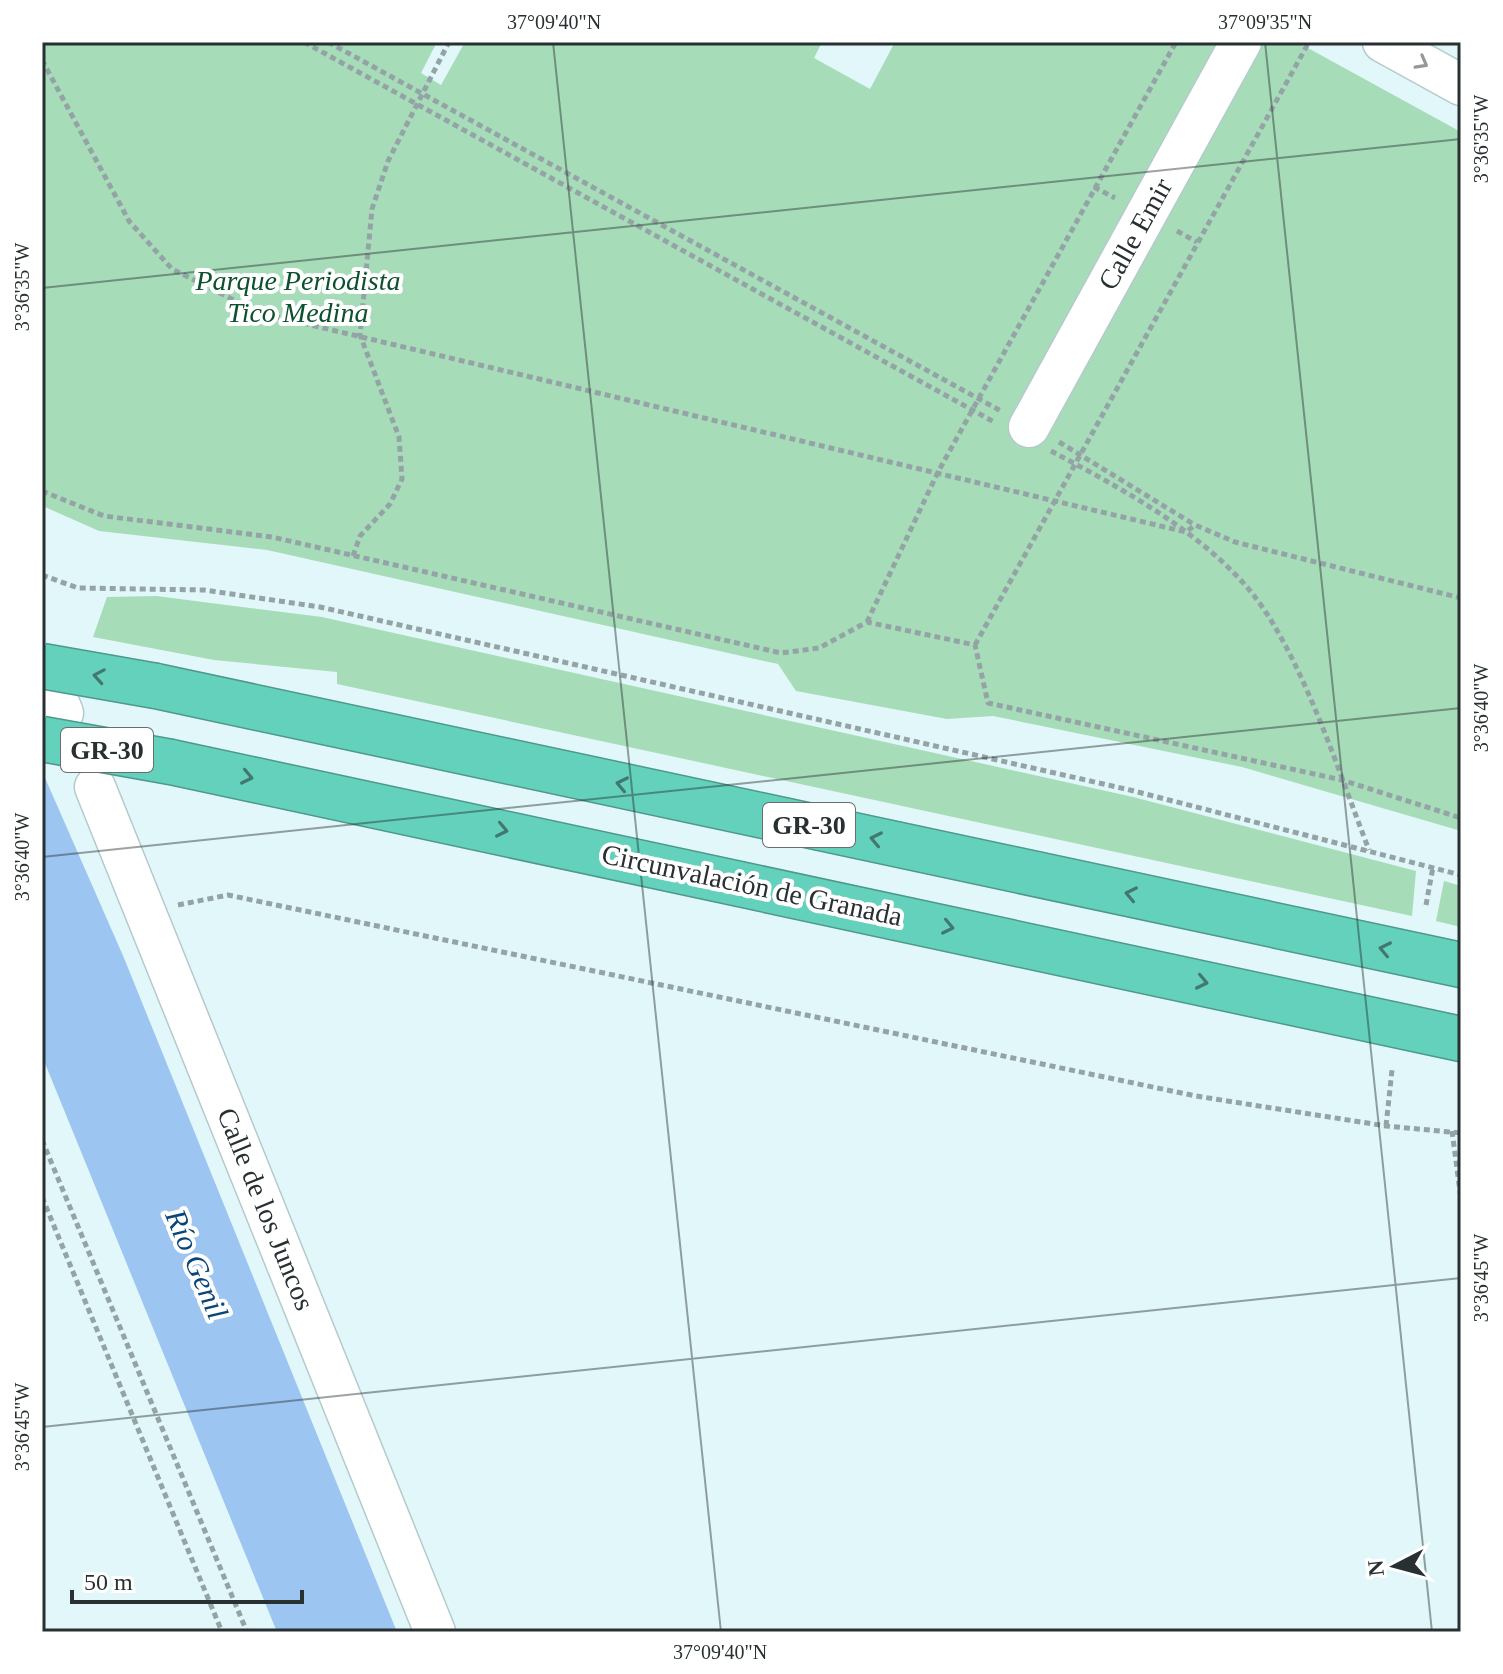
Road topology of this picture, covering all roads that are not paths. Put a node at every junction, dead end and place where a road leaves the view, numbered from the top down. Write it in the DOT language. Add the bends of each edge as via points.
graph roads {
  1 [pos="1241,42"];
  2 [pos="1383,42"];
  3 [pos="1461,85"];
  4 [pos="1021,432"];
  5 [pos="51,705"];
  6 [pos="95,787"];
  7 [pos="1461,965"];
  8 [pos="1461,1039"];
  9 [pos="435,1632"];
  1 -- 4 [label="street, Calle Emir"];
  2 -- 3 [label="street, one-way"];
  7 -- 5 [label="highway, Circunvalación de Granada / GR-30, one-way, bridge" via="156,686"];
  5 -- 8 [label="highway, Circunvalación de Granada / GR-30, one-way, bridge" via="171,762"];
  6 -- 9 [label="street, Calle de los Juncos"];
}
